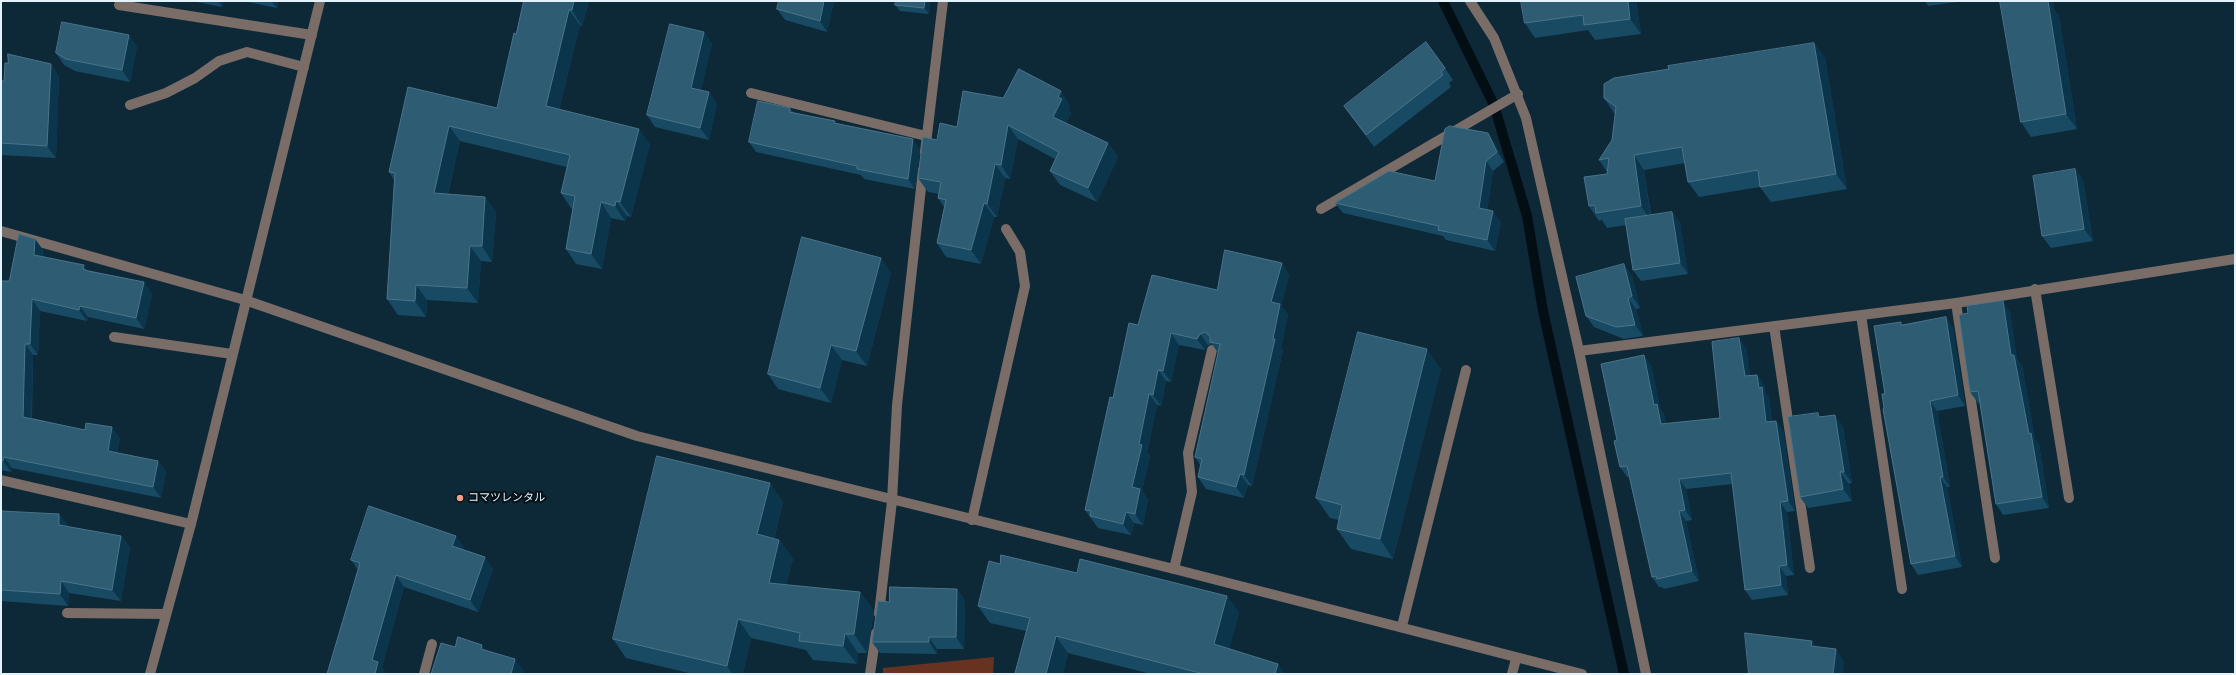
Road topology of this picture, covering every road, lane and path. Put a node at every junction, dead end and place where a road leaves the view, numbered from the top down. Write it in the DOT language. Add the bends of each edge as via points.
graph roads {
  1 [pos="320,1"];
  2 [pos="943,1"];
  3 [pos="1470,1"];
  4 [pos="119,5"];
  5 [pos="312,35"];
  6 [pos="304,66"];
  7 [pos="751,93"];
  8 [pos="1518,94"];
  9 [pos="130,105"];
  10 [pos="926,136"];
  11 [pos="1321,209"];
  12 [pos="1006,229"];
  13 [pos="1,231"];
  14 [pos="2235,259"];
  15 [pos="2035,289"];
  16 [pos="245,300"];
  17 [pos="1956,303"];
  18 [pos="1861,315"];
  19 [pos="1774,326"];
  20 [pos="114,337"];
  21 [pos="1212,350"];
  22 [pos="1580,351"];
  23 [pos="232,354"];
  24 [pos="1466,370"];
  25 [pos="1,480"];
  26 [pos="2069,498"];
  27 [pos="892,501"];
  28 [pos="972,520"];
  29 [pos="191,524"];
  30 [pos="1995,558"];
  31 [pos="1810,568"];
  32 [pos="1174,569"];
  33 [pos="1902,589"];
  34 [pos="66,613"];
  35 [pos="166,614"];
  36 [pos="1402,626"];
  37 [pos="432,644"];
  38 [pos="1516,658"];
  39 [pos="150,674"];
  40 [pos="424,674"];
  41 [pos="870,674"];
  42 [pos="1512,674"];
  43 [pos="1582,674"];
  44 [pos="1646,674"];
  1 -- 5 [label="street"];
  2 -- 10 [label="street"];
  3 -- 8 [label="street" via="1494,38"];
  4 -- 5 [label="street"];
  5 -- 6 [label="street"];
  6 -- 9 [label="street" via="247,52 219,61 195,78 166,93"];
  6 -- 16 [label="street"];
  7 -- 10 [label="street"];
  8 -- 11 [label="street"];
  8 -- 22 [label="street" via="1526,118"];
  10 -- 27 [label="street" via="897,405"];
  12 -- 28 [label="street" via="1020,252 1025,286"];
  13 -- 16 [label="street"];
  14 -- 15 [label="street"];
  15 -- 17 [label="street"];
  15 -- 26 [label="street"];
  16 -- 23 [label="street"];
  16 -- 27 [label="street" via="637,436"];
  17 -- 18 [label="street"];
  17 -- 30 [label="street"];
  18 -- 19 [label="street"];
  18 -- 33 [label="street"];
  19 -- 22 [label="street"];
  19 -- 31 [label="street"];
  20 -- 23 [label="street"];
  21 -- 32 [label="street" via="1188,454 1192,492"];
  22 -- 44 [label="street"];
  23 -- 29 [label="street"];
  24 -- 36 [label="street"];
  25 -- 29 [label="street"];
  27 -- 28 [label="street"];
  27 -- 41 [label="street" via="882,599"];
  28 -- 32 [label="street"];
  29 -- 35 [label="street"];
  32 -- 36 [label="street"];
  34 -- 35 [label="street"];
  35 -- 39 [label="street"];
  36 -- 38 [label="street"];
  37 -- 40 [label="street"];
  38 -- 42 [label="street"];
  38 -- 43 [label="street"];
}
